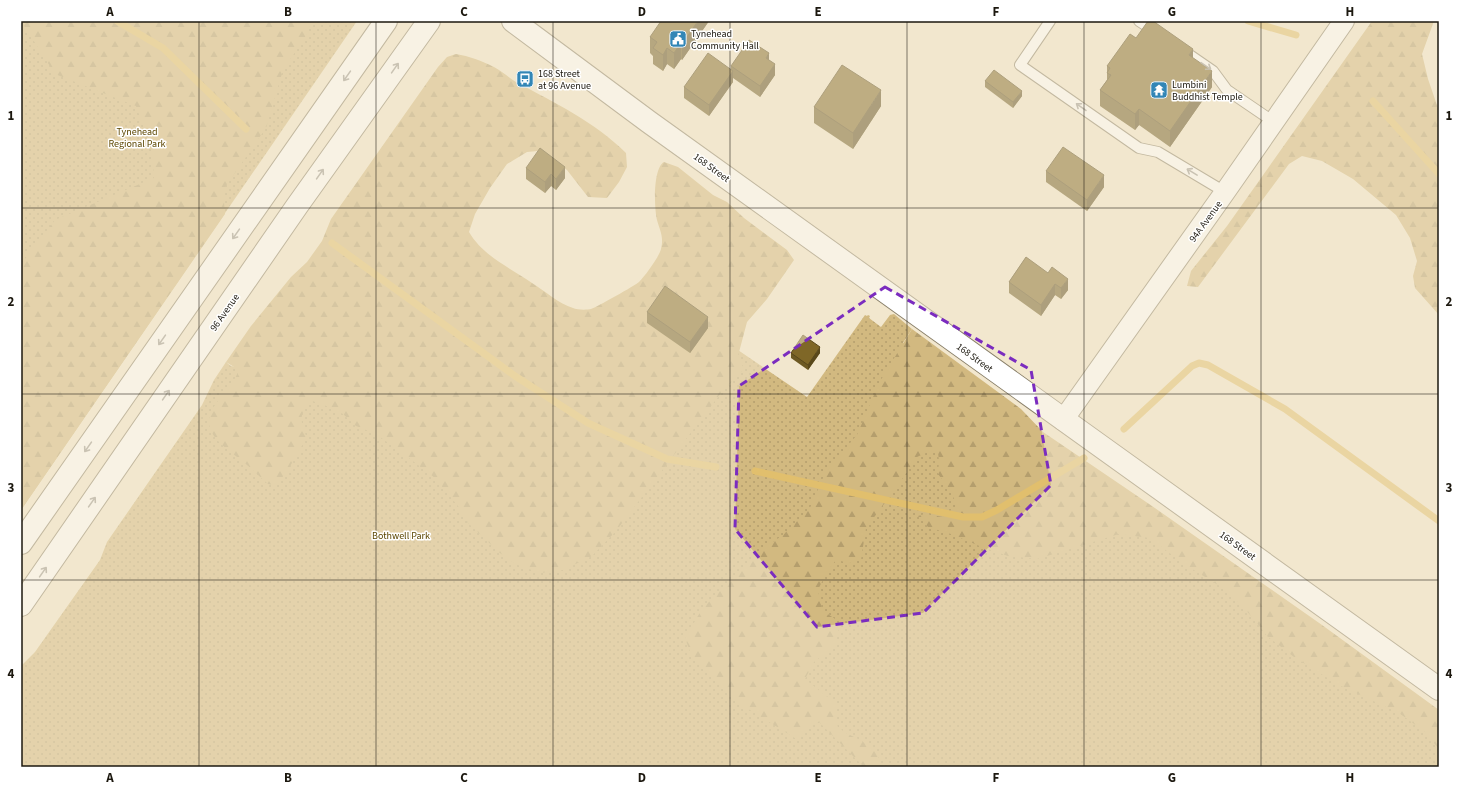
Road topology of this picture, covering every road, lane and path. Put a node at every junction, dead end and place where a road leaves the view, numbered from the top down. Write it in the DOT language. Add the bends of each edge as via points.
graph roads {
  1 [pos="386,21"];
  2 [pos="428,21"];
  3 [pos="513,21"];
  4 [pos="1050,21"];
  5 [pos="1139,21"];
  6 [pos="1344,21"];
  7 [pos="1164,38"];
  8 [pos="1176,46"];
  9 [pos="1274,122"];
  10 [pos="1225,192"];
  11 [pos="1063,420"];
  12 [pos="21,543"];
  13 [pos="21,605"];
  14 [pos="1439,688"];
  1 -- 12 [label="main road, one-way"];
  13 -- 2 [label="main road, 96 Avenue, one-way"];
  3 -- 11 [label="main road, 168 Street"];
  10 -- 4 [label="lane, one-way" via="1158,152 1139,148 1020,65"];
  5 -- 7 [label="lane"];
  6 -- 9 [label="street, 94A Avenue"];
  8 -- 9 [label="lane, one-way" via="1213,71 1226,90"];
  9 -- 10 [label="street, 94A Avenue"];
  10 -- 11 [label="street, 94A Avenue"];
  11 -- 14 [label="main road, 168 Street"];
}
